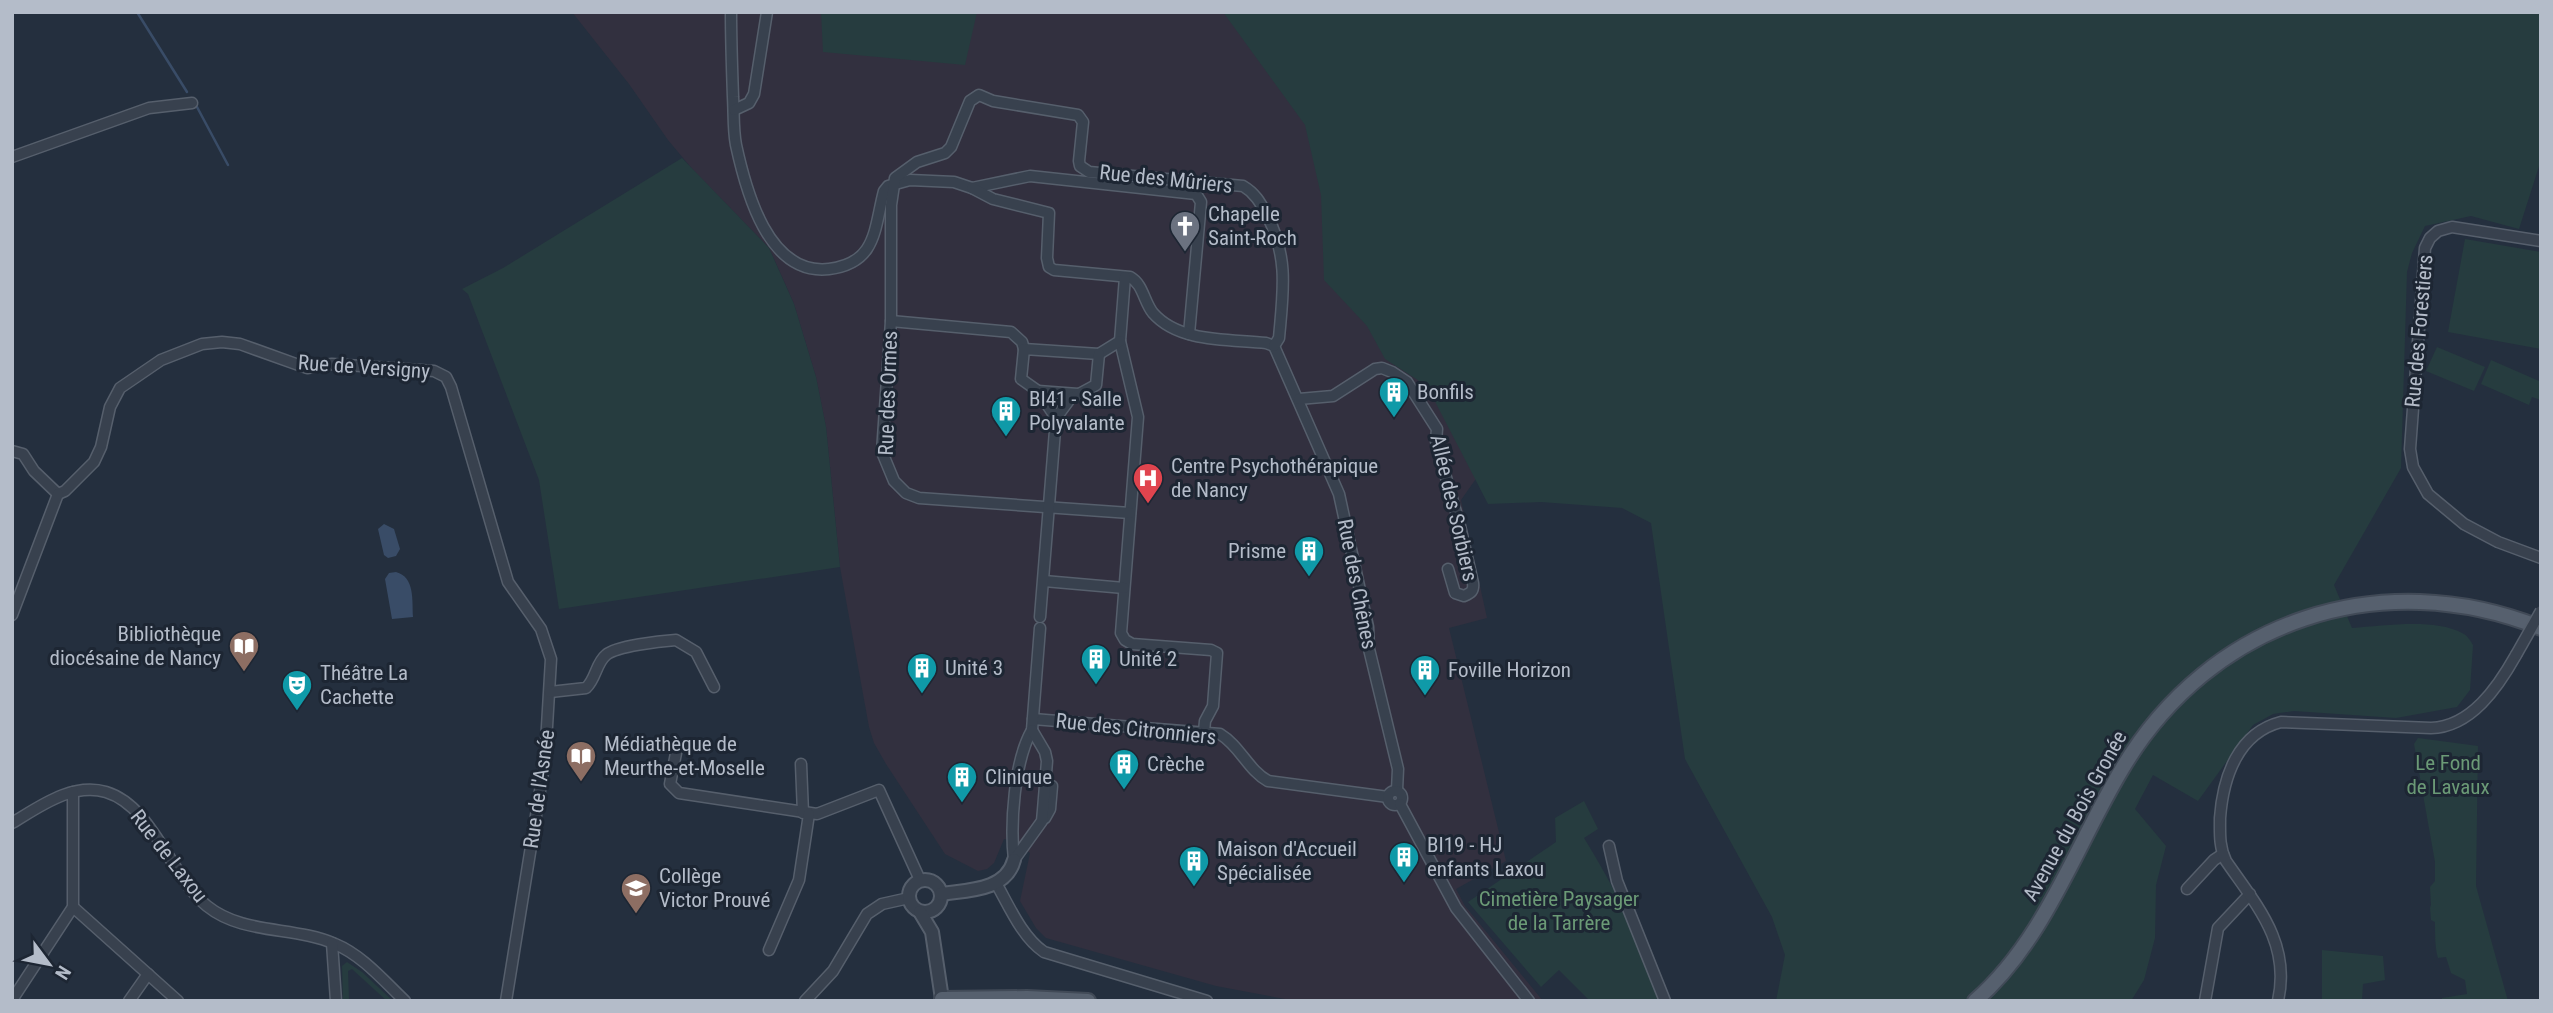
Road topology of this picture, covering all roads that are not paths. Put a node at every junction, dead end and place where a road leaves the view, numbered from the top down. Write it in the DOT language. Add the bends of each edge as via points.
graph roads {
  1 [pos="730,12"];
  2 [pos="766,12"];
  3 [pos="192,103"];
  4 [pos="734,110"];
  5 [pos="12,157"];
  6 [pos="894,184"];
  7 [pos="972,188"];
  8 [pos="2541,241"];
  9 [pos="1125,277"];
  10 [pos="891,321"];
  11 [pos="1189,334"];
  12 [pos="1120,341"];
  13 [pos="1274,346"];
  14 [pos="1024,349"];
  15 [pos="1099,354"];
  16 [pos="1038,391"];
  17 [pos="1078,394"];
  18 [pos="1299,399"];
  19 [pos="1056,418"];
  20 [pos="12,451"];
  21 [pos="58,494"];
  22 [pos="1049,509"];
  23 [pos="1130,513"];
  24 [pos="2541,558"];
  25 [pos="1448,569"];
  26 [pos="1044,581"];
  27 [pos="509,587"];
  28 [pos="1124,588"];
  29 [pos="2541,611"];
  30 [pos="12,615"];
  31 [pos="2541,628"];
  32 [pos="2541,638"];
  33 [pos="714,687"];
  34 [pos="550,692"];
  35 [pos="1032,719"];
  36 [pos="1032,730"];
  37 [pos="1204,732"];
  38 [pos="677,748"];
  39 [pos="801,764"];
  40 [pos="1397,790"];
  41 [pos="73,792"];
  42 [pos="1388,797"];
  43 [pos="1400,804"];
  44 [pos="806,813"];
  45 [pos="12,824"];
  46 [pos="1609,846"];
  47 [pos="2223,854"];
  48 [pos="1014,859"];
  49 [pos="920,880"];
  50 [pos="996,883"];
  51 [pos="2187,889"];
  52 [pos="941,894"];
  53 [pos="2250,894"];
  54 [pos="909,898"];
  55 [pos="73,907"];
  56 [pos="936,908"];
  57 [pos="920,912"];
  58 [pos="932,932"];
  59 [pos="332,943"];
  60 [pos="769,950"];
  61 [pos="148,974"];
  62 [pos="12,1000"];
  63 [pos="942,1000"];
  64 [pos="129,1001"];
  65 [pos="178,1001"];
  66 [pos="336,1001"];
  67 [pos="405,1001"];
  68 [pos="506,1001"];
  69 [pos="804,1001"];
  70 [pos="1088,1001"];
  71 [pos="1207,1001"];
  72 [pos="1529,1001"];
  73 [pos="1665,1001"];
  74 [pos="1975,1001"];
  75 [pos="1987,1001"];
  76 [pos="2205,1001"];
  77 [pos="2278,1001"];
  1 -- 4 [label="street"];
  2 -- 4 [label="street" via="754,94 749,103"];
  3 -- 5 [label="street" via="149,108"];
  4 -- 6 [label="street" via="736,144 751,195 770,239 794,263 814,270 854,261 871,244 884,191"];
  6 -- 7 [label="street" via="930,180"];
  6 -- 10 [label="street, Rue des Ormes"];
  6 -- 13 [label="street, Rue des Mûriers" via="909,166 951,147 974,96 1078,115 1083,122 1079,161 1084,170 1243,186 1253,192 1276,234 1284,275 1279,338"];
  7 -- 9 [label="street" via="993,199 1049,213 1049,267"];
  7 -- 11 [label="street" via="1030,176 1196,194 1201,202"];
  8 -- 24 [label="street, Rue des Forestiers" via="2452,227 2438,231 2427,242 2410,449 2416,475 2444,510 2476,532"];
  9 -- 11 [label="street" via="1135,279 1146,304 1160,320"];
  9 -- 12 [label="street"];
  10 -- 14 [label="street" via="1011,332"];
  10 -- 22 [label="street, Rue des Ormes" via="882,452 894,481 919,498"];
  11 -- 13 [label="street"];
  12 -- 15 [label="street"];
  12 -- 23 [label="street" via="1138,417"];
  13 -- 18 [label="street, Rue des Chênes"];
  14 -- 15 [label="street"];
  14 -- 16 [label="street" via="1021,379"];
  15 -- 17 [label="street" via="1096,385"];
  16 -- 17 [label="street"];
  16 -- 19 [label="street"];
  17 -- 19 [label="street"];
  18 -- 25 [label="street, Allée des Sorbiers" via="1333,396 1375,369 1392,372 1406,382 1437,429 1438,451 1473,583 1471,593 1455,593"];
  18 -- 40 [label="street, Rue des Chênes" via="1339,494 1368,627 1368,649 1398,769"];
  19 -- 22 [label="street"];
  20 -- 21 [label="street" via="23,454"];
  21 -- 27 [label="street, Rue de Versigny" via="94,462 110,407 121,388 147,368 186,349 232,342 302,367 332,364 434,371 446,377 451,387"];
  21 -- 30 [label="street"];
  22 -- 23 [label="street, Rue des Ormes"];
  22 -- 26 [label="street"];
  23 -- 28 [label="street"];
  26 -- 28 [label="street"];
  26 -- 35 [label="street"];
  27 -- 34 [label="street, Rue de l'Asnée" via="546,639"];
  28 -- 37 [label="street" via="1121,634 1129,643 1217,653 1213,706"];
  29 -- 47 [label="street, bridge" via="2481,704 2445,727 2289,722 2259,732 2241,750 2226,779 2220,827"];
  31 -- 74 [label="main road, Avenue du Bois Gronée" via="2467,606 2424,601 2371,603 2298,620 2255,638 2222,659 2175,698 2137,744 2032,933"];
  32 -- 75 [label="main road, Avenue du Bois Gronée" via="2465,614 2375,610 2303,626 2232,661 2186,699 2146,745 2049,921 2018,967"];
  33 -- 34 [label="street" via="696,652 676,640 609,653 586,688"];
  34 -- 68 [label="street, Rue de l'Asnée" via="545,760"];
  35 -- 36 [label="street"];
  35 -- 37 [label="street, Rue des Citronniers"];
  36 -- 48 [label="street" via="1018,768"];
  36 -- 48 [label="street" via="1047,761 1042,821"];
  37 -- 42 [label="street, Rue des Citronniers" via="1226,738 1268,781"];
  38 -- 44 [label="street" via="670,784 679,793"];
  39 -- 44 [label="street"];
  40 -- 42 [label="street"];
  40 -- 43 [label="street" via="1403,796"];
  41 -- 45 [label="street, Rue de Laxou"];
  41 -- 55 [label="street"];
  41 -- 59 [label="street, Rue de Laxou" via="100,790 129,805 196,895 214,912 238,922"];
  42 -- 43 [label="street" via="1392,804"];
  43 -- 72 [label="street" via="1456,908"];
  44 -- 49 [label="street" via="826,811 879,790"];
  44 -- 60 [label="street" via="799,880"];
  46 -- 73 [label="street" via="1617,881"];
  47 -- 51 [label="street"];
  47 -- 53 [label="street"];
  48 -- 50 [label="street" via="1009,872"];
  49 -- 52 [label="street" via="932,881"];
  49 -- 54 [label="street" via="911,887"];
  50 -- 52 [label="street"];
  50 -- 71 [label="street" via="1026,934 1044,952"];
  52 -- 56 [label="street"];
  53 -- 76 [label="street" via="2218,928"];
  53 -- 77 [label="street" via="2281,957"];
  54 -- 57 [label="street"];
  54 -- 69 [label="street" via="882,904 867,914 833,971"];
  55 -- 61 [label="street"];
  55 -- 62 [label="street"];
  56 -- 57 [label="street"];
  56 -- 58 [label="street"];
  57 -- 58 [label="street"];
  58 -- 63 [label="street"];
  59 -- 66 [label="street"];
  59 -- 67 [label="street" via="357,958"];
  61 -- 64 [label="street"];
  61 -- 65 [label="street"];
  63 -- 70 [label="main road"];
}
